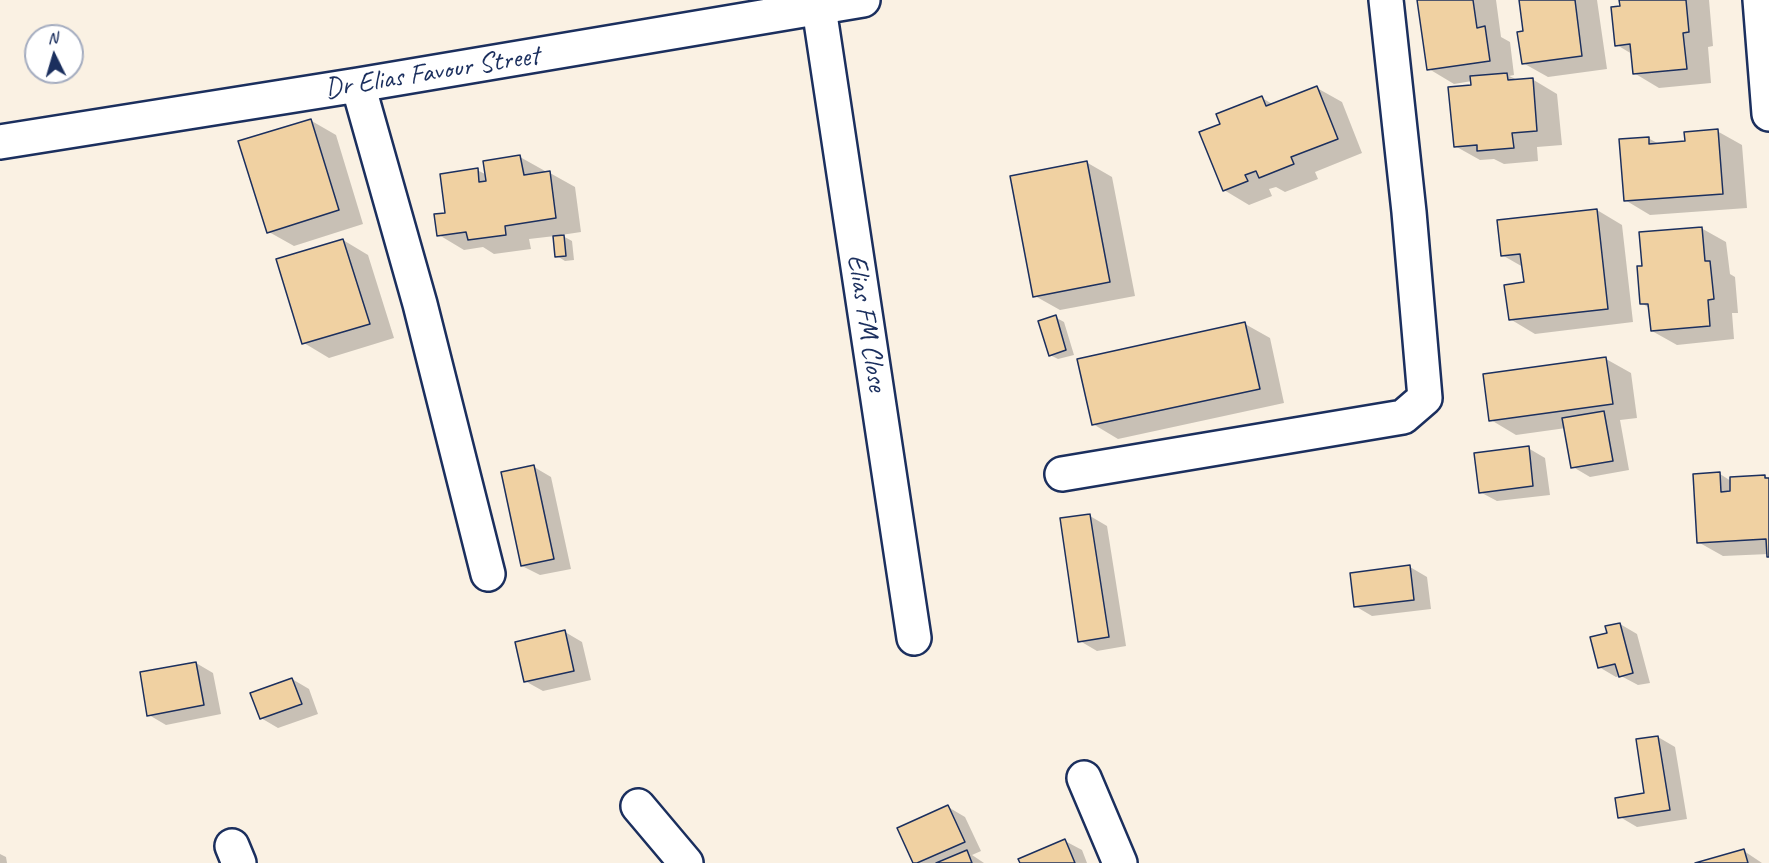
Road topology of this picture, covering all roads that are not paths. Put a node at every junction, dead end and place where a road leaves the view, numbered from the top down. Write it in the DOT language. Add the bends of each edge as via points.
graph roads {
  1 [pos="863,0"];
  2 [pos="1386,0"];
  3 [pos="1760,0"];
  4 [pos="819,8"];
  5 [pos="358,85"];
  6 [pos="1769,114"];
  7 [pos="0,142"];
  8 [pos="1062,474"];
  9 [pos="488,574"];
  10 [pos="914,638"];
  11 [pos="1084,778"];
  12 [pos="638,806"];
  13 [pos="686,863"];
  14 [pos="1120,863"];
  1 -- 4 [label="street, Dr Elias Favour Street"];
  2 -- 8 [label="street" via="1425,398 1403,417"];
  3 -- 6 [label="street"];
  4 -- 5 [label="street, Dr Elias Favour Street"];
  4 -- 10 [label="street, Elias FM Close"];
  5 -- 7 [label="street, Dr Elias Favour Street"];
  5 -- 9 [label="street" via="420,304"];
  11 -- 14 [label="street"];
  12 -- 13 [label="street"];
}
